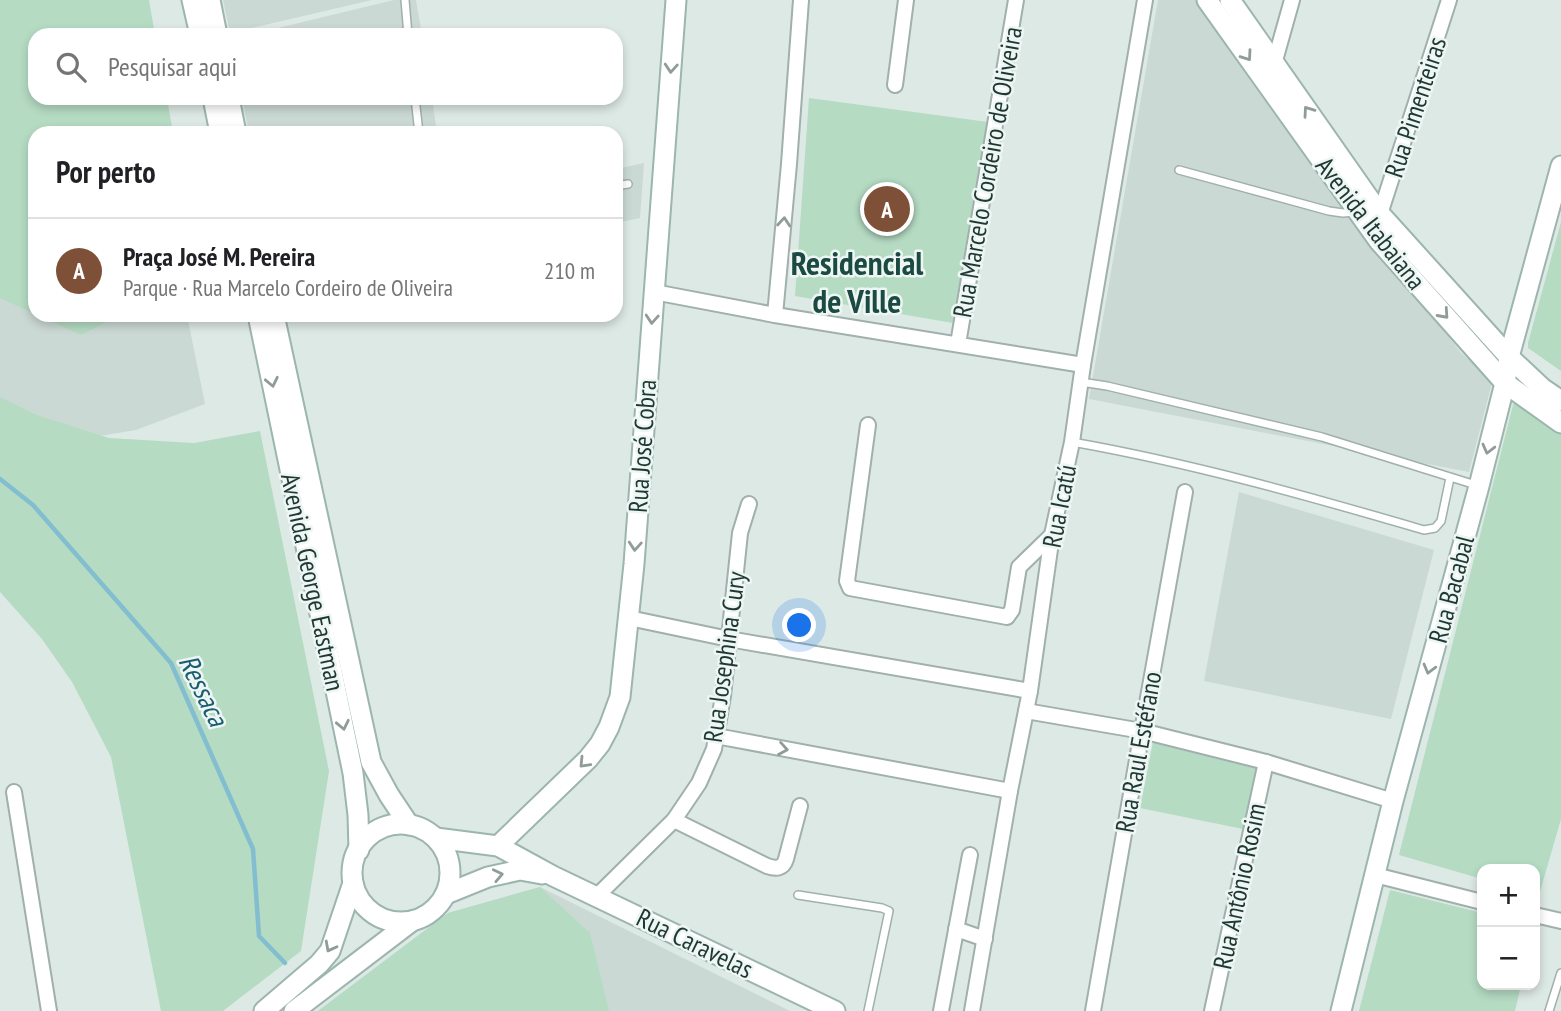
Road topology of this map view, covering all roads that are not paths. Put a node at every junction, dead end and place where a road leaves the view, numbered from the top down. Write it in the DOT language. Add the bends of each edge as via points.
graph roads {
  1 [pos="192,0"];
  2 [pos="210,0"];
  3 [pos="405,0"];
  4 [pos="676,0"];
  5 [pos="802,0"];
  6 [pos="906,0"];
  7 [pos="1016,0"];
  8 [pos="1145,0"];
  9 [pos="1207,0"];
  10 [pos="1230,0"];
  11 [pos="1292,0"];
  12 [pos="1449,0"];
  13 [pos="198,28"];
  14 [pos="216,28"];
  15 [pos="407,28"];
  16 [pos="1275,64"];
  17 [pos="895,85"];
  18 [pos="214,105"];
  19 [pos="230,105"];
  20 [pos="416,105"];
  21 [pos="219,126"];
  22 [pos="235,126"];
  23 [pos="418,126"];
  24 [pos="1561,166"];
  25 [pos="1179,170"];
  26 [pos="628,184"];
  27 [pos="623,185"];
  28 [pos="1369,218"];
  29 [pos="654,292"];
  30 [pos="775,315"];
  31 [pos="259,322"];
  32 [pos="276,322"];
  33 [pos="958,344"];
  34 [pos="1509,357"];
  35 [pos="1083,365"];
  36 [pos="1081,382"];
  37 [pos="1505,383"];
  38 [pos="1561,401"];
  39 [pos="1561,423"];
  40 [pos="868,425"];
  41 [pos="1072,442"];
  42 [pos="1450,478"];
  43 [pos="1479,486"];
  44 [pos="1185,492"];
  45 [pos="749,503"];
  46 [pos="1052,535"];
  47 [pos="628,618"];
  48 [pos="729,639"];
  49 [pos="1030,691"];
  50 [pos="1026,710"];
  51 [pos="1142,731"];
  52 [pos="716,737"];
  53 [pos="1266,762"];
  54 [pos="1010,791"];
  55 [pos="14,792"];
  56 [pos="1393,801"];
  57 [pos="800,806"];
  58 [pos="674,820"];
  59 [pos="409,825"];
  60 [pos="436,838"];
  61 [pos="498,846"];
  62 [pos="359,850"];
  63 [pos="970,855"];
  64 [pos="1375,875"];
  65 [pos="553,876"];
  66 [pos="353,883"];
  67 [pos="446,894"];
  68 [pos="798,895"];
  69 [pos="597,896"];
  70 [pos="1477,901"];
  71 [pos="1540,916"];
  72 [pos="412,921"];
  73 [pos="1561,921"];
  74 [pos="956,929"];
  75 [pos="985,939"];
  76 [pos="1561,974"];
  77 [pos="48,1011"];
  78 [pos="264,1011"];
  79 [pos="294,1011"];
  80 [pos="835,1011"];
  81 [pos="868,1011"];
  82 [pos="941,1011"];
  83 [pos="972,1011"];
  84 [pos="1093,1011"];
  85 [pos="1212,1011"];
  86 [pos="1341,1011"];
  87 [pos="1549,1011"];
  1 -- 13 [label="street"];
  2 -- 14 [label="street"];
  3 -- 15 [label="lane"];
  4 -- 29 [label="street, Rua José Cobra, one-way"];
  30 -- 5 [label="street, one-way"];
  6 -- 17 [label="street"];
  7 -- 33 [label="street, Rua Marcelo Cordeiro de Oliveira"];
  8 -- 35 [label="street, Rua Icatú"];
  9 -- 28 [label="street, Avenida Itabaiana, one-way"];
  10 -- 16 [label="street, Avenida Itabaiana"];
  11 -- 16 [label="street"];
  12 -- 28 [label="street, Rua Pimenteiras"];
  28 -- 16 [label="street, Avenida Itabaiana, one-way"];
  18 -- 21 [label="street"];
  19 -- 22 [label="street"];
  20 -- 23 [label="lane"];
  24 -- 34 [label="street, Rua Bacabal"];
  25 -- 28 [label="lane"];
  26 -- 27 [label="lane"];
  28 -- 34 [label="street, Avenida Itabaiana"];
  28 -- 37 [label="street, Avenida Itabaiana, one-way"];
  29 -- 30 [label="street"];
  29 -- 47 [label="street, Rua José Cobra, one-way"];
  30 -- 33 [label="street"];
  31 -- 62 [label="street, Avenida George Eastman, one-way" via="353,773"];
  32 -- 59 [label="street, Avenida George Eastman" via="371,762"];
  33 -- 35 [label="street"];
  34 -- 37 [label="street, Rua Bacabal"];
  34 -- 38 [label="street, Avenida Itabaiana"];
  35 -- 36 [label="street, Rua Icatú"];
  36 -- 41 [label="street, Rua Icatú"];
  36 -- 42 [label="lane" via="1322,437"];
  37 -- 39 [label="street, Avenida Itabaiana"];
  37 -- 43 [label="street, Rua Bacabal, one-way"];
  40 -- 46 [label="street" via="847,580 850,588 1007,617 1019,567"];
  41 -- 42 [label="lane" via="1312,497 1424,530 1441,521"];
  41 -- 46 [label="street, Rua Icatú"];
  42 -- 43 [label="lane"];
  43 -- 56 [label="street, Rua Bacabal, one-way"];
  44 -- 51 [label="street, Rua Raul Estéfano"];
  45 -- 48 [label="street, Rua Josephina Cury" via="740,533"];
  46 -- 49 [label="street, Rua Icatú"];
  47 -- 48 [label="street"];
  47 -- 61 [label="street, Rua José Cobra, one-way" via="620,697 600,744"];
  48 -- 49 [label="street"];
  48 -- 52 [label="street, Rua Josephina Cury"];
  49 -- 50 [label="street, Rua Icatú"];
  50 -- 51 [label="street"];
  50 -- 54 [label="street, Rua Icatú"];
  51 -- 53 [label="street"];
  51 -- 84 [label="street, Rua Raul Estéfano"];
  52 -- 54 [label="street, one-way"];
  52 -- 58 [label="street, Rua Josephina Cury" via="699,783"];
  53 -- 56 [label="street"];
  53 -- 85 [label="street, Rua Antônio Rosim"];
  54 -- 75 [label="street, Rua Icatú"];
  55 -- 77 [label="street"];
  56 -- 64 [label="street, Rua Bacabal"];
  57 -- 58 [label="street" via="784,864 773,868"];
  58 -- 69 [label="street, Rua Josephina Cury"];
  59 -- 60 [label="street"];
  59 -- 62 [label="street" via="380,829"];
  60 -- 61 [label="street"];
  60 -- 67 [label="street" via="450,864"];
  61 -- 65 [label="street"];
  62 -- 66 [label="street"];
  63 -- 74 [label="street"];
  64 -- 70 [label="street"];
  64 -- 86 [label="street, Rua Bacabal"];
  67 -- 65 [label="street, one-way" via="520,870"];
  65 -- 69 [label="street, Rua Caravelas"];
  66 -- 72 [label="street" via="369,910 397,922"];
  66 -- 78 [label="street, one-way" via="330,951"];
  67 -- 72 [label="street" via="426,916"];
  68 -- 81 [label="lane" via="888,911"];
  69 -- 80 [label="street, Rua Caravelas"];
  71 -- 73 [label="street"];
  72 -- 79 [label="street"];
  74 -- 75 [label="street"];
  74 -- 82 [label="street"];
  75 -- 83 [label="street, Rua Icatú"];
  76 -- 87 [label="lane"];
}
